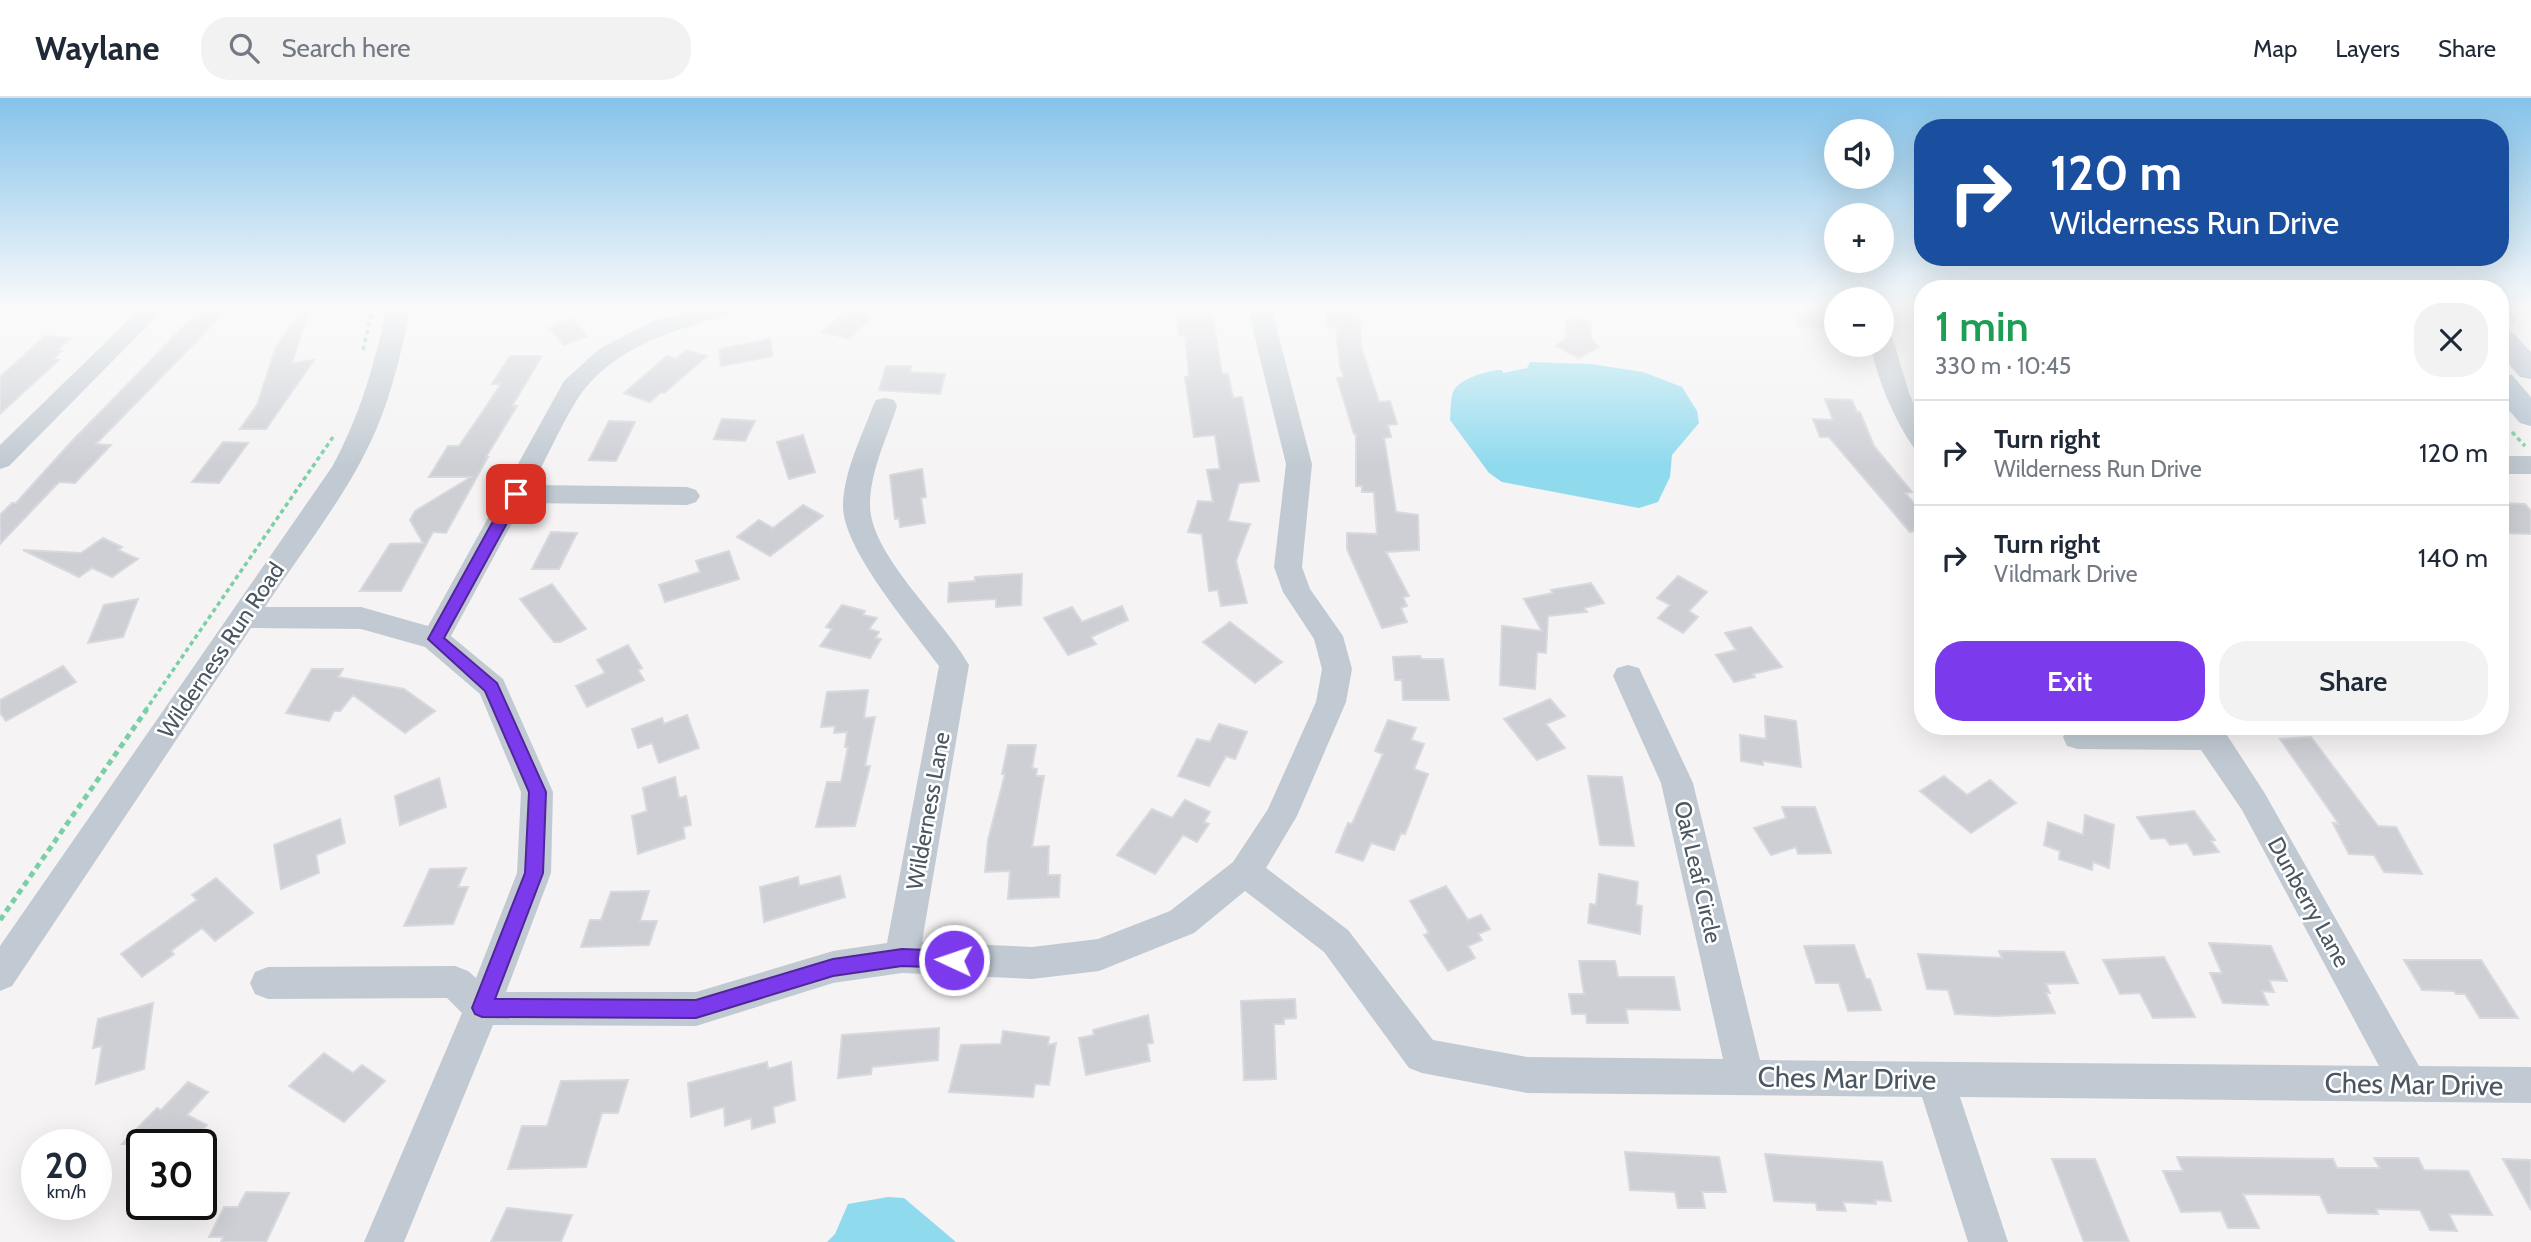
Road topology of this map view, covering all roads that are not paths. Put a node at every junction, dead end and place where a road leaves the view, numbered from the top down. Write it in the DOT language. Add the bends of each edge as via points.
graph roads {
  1 [pos="102,359"];
  2 [pos="388,359"];
  3 [pos="601,359"];
  4 [pos="1272,359"];
  5 [pos="1886,359"];
  6 [pos="2509,399"];
  7 [pos="885,406"];
  8 [pos="2520,422"];
  9 [pos="1914,430"];
  10 [pos="0,460"];
  11 [pos="2509,465"];
  12 [pos="2531,465"];
  13 [pos="516,494"];
  14 [pos="687,496"];
  15 [pos="244,617"];
  16 [pos="435,639"];
  17 [pos="1628,676"];
  18 [pos="2129,735"];
  19 [pos="2208,735"];
  20 [pos="2078,737"];
  21 [pos="1245,872"];
  22 [pos="902,957"];
  23 [pos="0,975"];
  24 [pos="268,982"];
  25 [pos="482,1008"];
  26 [pos="1746,1077"];
  27 [pos="1935,1079"];
  28 [pos="2408,1083"];
  29 [pos="2531,1085"];
  30 [pos="384,1242"];
  31 [pos="1988,1242"];
  1 -- 10 [label="street"];
  2 -- 15 [label="street, Wilderness Run Road" via="361,439"];
  3 -- 13 [label="street" via="573,387"];
  4 -- 21 [label="street" via="1298,464 1288,567 1297,592 1328,636 1337,670 1331,702 1281,816"];
  5 -- 9 [label="street"];
  6 -- 8 [label="main road"];
  7 -- 22 [label="street, Wilderness Lane" via="860,485 858,516 869,547 954,665"];
  11 -- 12 [label="street"];
  13 -- 14 [label="street"];
  13 -- 16 [label="street"];
  15 -- 16 [label="street" via="361,618"];
  15 -- 23 [label="street, Wilderness Run Road"];
  16 -- 25 [label="street" via="492,687 537,792 534,873"];
  17 -- 26 [label="street, Oak Leaf Circle" via="1677,783"];
  18 -- 20 [label="street"];
  19 -- 28 [label="street, Dunberry Lane" via="2253,801"];
  21 -- 22 [label="street" via="1182,922 1099,955 1032,963"];
  21 -- 26 [label="street, Ches Mar Drive" via="1336,941 1422,1056 1527,1075"];
  22 -- 25 [label="street" via="833,967 696,1009"];
  24 -- 25 [label="street" via="455,982"];
  25 -- 30 [label="street"];
  26 -- 27 [label="street, Ches Mar Drive"];
  27 -- 28 [label="street, Ches Mar Drive"];
  27 -- 31 [label="street"];
  28 -- 29 [label="street, Ches Mar Drive"];
}
